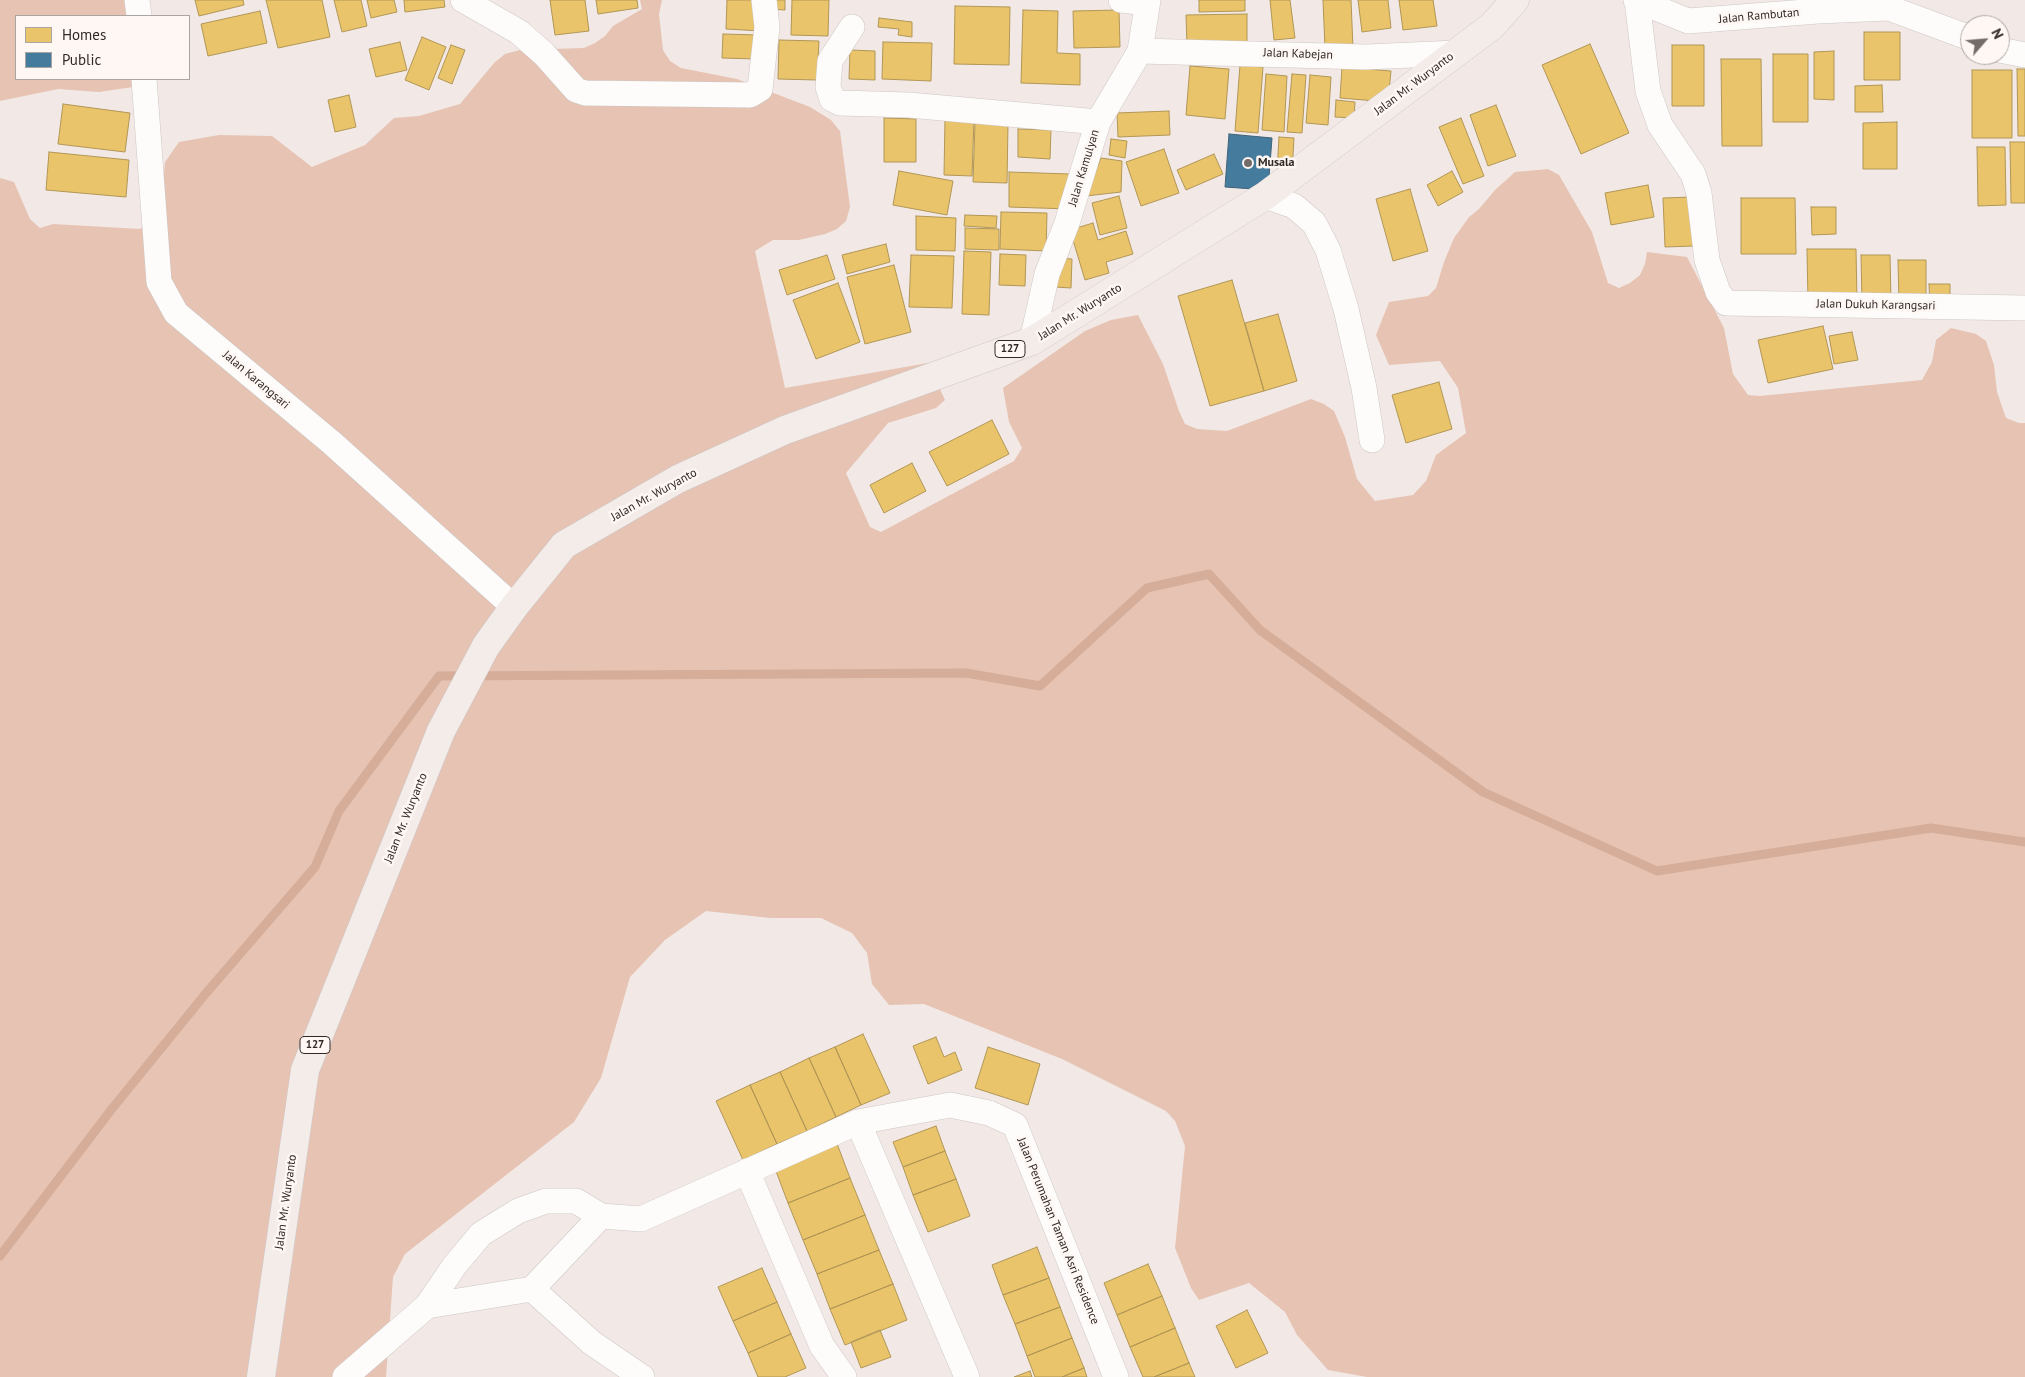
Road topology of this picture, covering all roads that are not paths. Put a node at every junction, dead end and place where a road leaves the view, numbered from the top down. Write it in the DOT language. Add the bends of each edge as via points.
graph roads {
  1 [pos="137,0"];
  2 [pos="463,0"];
  3 [pos="764,0"];
  4 [pos="1121,0"];
  5 [pos="1515,0"];
  6 [pos="1636,0"];
  7 [pos="1148,2"];
  8 [pos="1822,6"];
  9 [pos="138,15"];
  10 [pos="852,27"];
  11 [pos="1960,34"];
  12 [pos="1140,51"];
  13 [pos="2010,52"];
  14 [pos="1457,53"];
  15 [pos="2025,55"];
  16 [pos="144,80"];
  17 [pos="1098,122"];
  18 [pos="1265,196"];
  19 [pos="2025,308"];
  20 [pos="1032,341"];
  21 [pos="1372,440"];
  22 [pos="514,606"];
  23 [pos="858,1122"];
  24 [pos="747,1171"];
  25 [pos="601,1216"];
  26 [pos="532,1289"];
  27 [pos="427,1306"];
  28 [pos="261,1377"];
  29 [pos="345,1377"];
  30 [pos="642,1377"];
  31 [pos="844,1377"];
  32 [pos="966,1377"];
  33 [pos="1116,1377"];
  1 -- 9 [label="street"];
  2 -- 3 [label="street" via="519,32 576,90 585,93 750,95 760,89 767,27"];
  4 -- 7 [label="street"];
  5 -- 14 [label="main road, Jalan Mr. Wuryanto / 127" via="1492,26"];
  6 -- 8 [label="street, Jalan Rambutan" via="1688,21"];
  6 -- 19 [label="street, Jalan Dukuh Karangsari" via="1648,90 1660,125 1693,174 1699,193 1707,260 1718,292 1726,303"];
  7 -- 12 [label="street, Jalan Kamulyan"];
  8 -- 11 [label="street, Jalan Rambutan" via="1889,8"];
  10 -- 17 [label="street" via="830,61 828,87 832,99 840,103 909,105"];
  12 -- 14 [label="street, Jalan Kabejan" via="1366,57"];
  12 -- 17 [label="street, Jalan Kamulyan"];
  13 -- 15 [label="street"];
  14 -- 18 [label="main road, Jalan Mr. Wuryanto / 127"];
  16 -- 22 [label="street, Jalan Karangsari" via="159,282 176,313 332,443"];
  17 -- 20 [label="street, Jalan Kamulyan" via="1067,223 1047,274"];
  18 -- 20 [label="main road, Jalan Mr. Wuryanto / 127"];
  18 -- 21 [label="street" via="1294,206 1314,223 1328,250 1346,310"];
  20 -- 22 [label="main road, Jalan Mr. Wuryanto / 127" via="785,430 678,479 564,545"];
  22 -- 28 [label="main road, Jalan Mr. Wuryanto / 127" via="486,646 441,731 305,1070"];
  23 -- 24 [label="street, Jalan Perumahan Taman Asri Residence"];
  23 -- 32 [label="street"];
  23 -- 33 [label="street, Jalan Perumahan Taman Asri Residence" via="950,1105 989,1113 1015,1125"];
  24 -- 25 [label="street, Jalan Perumahan Taman Asri Residence" via="640,1219"];
  24 -- 31 [label="street" via="822,1346"];
  25 -- 26 [label="street"];
  25 -- 27 [label="street, Jalan Perumahan Taman Asri Residence" via="576,1201 546,1202 518,1210 481,1234 455,1264"];
  26 -- 27 [label="street"];
  26 -- 30 [label="street" via="592,1343"];
  27 -- 29 [label="street, Jalan Perumahan Taman Asri Residence"];
}
